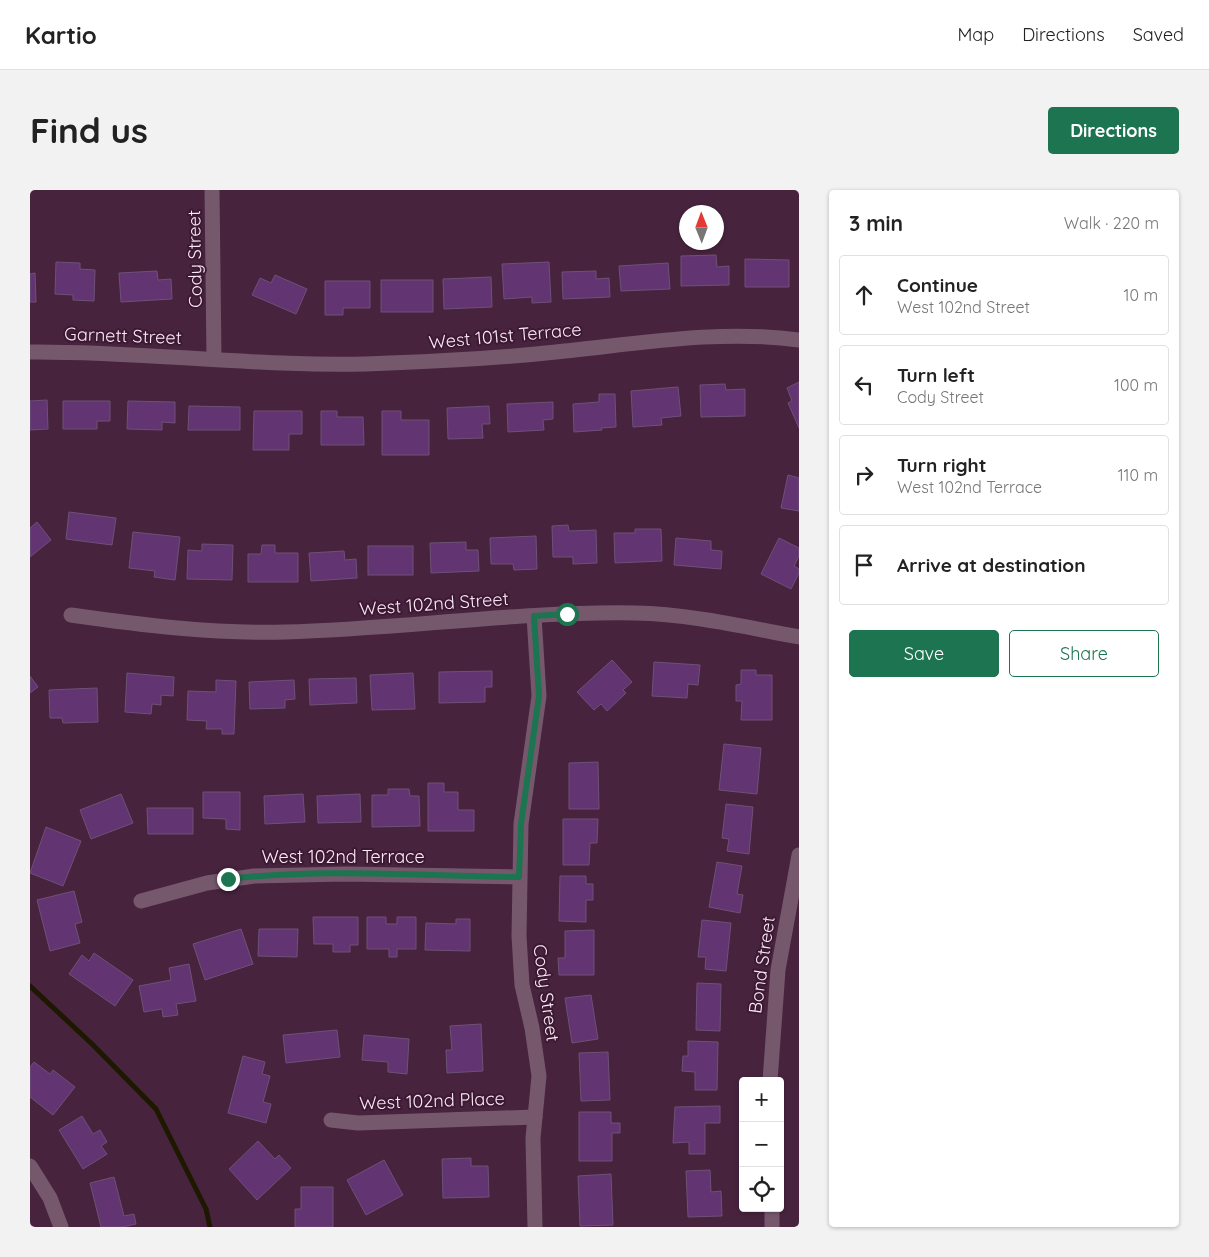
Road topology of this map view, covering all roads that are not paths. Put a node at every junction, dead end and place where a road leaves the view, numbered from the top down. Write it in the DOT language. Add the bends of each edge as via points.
graph roads {
  1 [pos="212,190"];
  2 [pos="799,340"];
  3 [pos="30,352"];
  4 [pos="214,358"];
  5 [pos="71,615"];
  6 [pos="534,616"];
  7 [pos="799,637"];
  8 [pos="799,856"];
  9 [pos="519,877"];
  10 [pos="141,901"];
  11 [pos="770,1077"];
  12 [pos="535,1117"];
  13 [pos="331,1120"];
  14 [pos="30,1166"];
  15 [pos="772,1212"];
  16 [pos="60,1227"];
  17 [pos="535,1227"];
  18 [pos="772,1227"];
  1 -- 4 [label="street, Cody Street"];
  2 -- 4 [label="street, West 101st Terrace" via="726,336 386,364"];
  3 -- 4 [label="street, Garnett Street"];
  5 -- 6 [label="street, West 102nd Street" via="218,631 284,632"];
  6 -- 7 [label="street, West 102nd Street" via="636,613 689,618"];
  6 -- 9 [label="street, Cody Street" via="539,696 521,824"];
  8 -- 11 [label="street, Bond Street" via="778,970"];
  9 -- 10 [label="street, West 102nd Terrace" via="254,876 207,883"];
  9 -- 12 [label="street, Cody Street" via="520,965 539,1076"];
  12 -- 13 [label="street, West 102nd Place" via="358,1123"];
  12 -- 17 [label="street, Cody Street"];
  14 -- 16 [label="street" via="50,1198"];
  15 -- 18 [label="street"];
}
